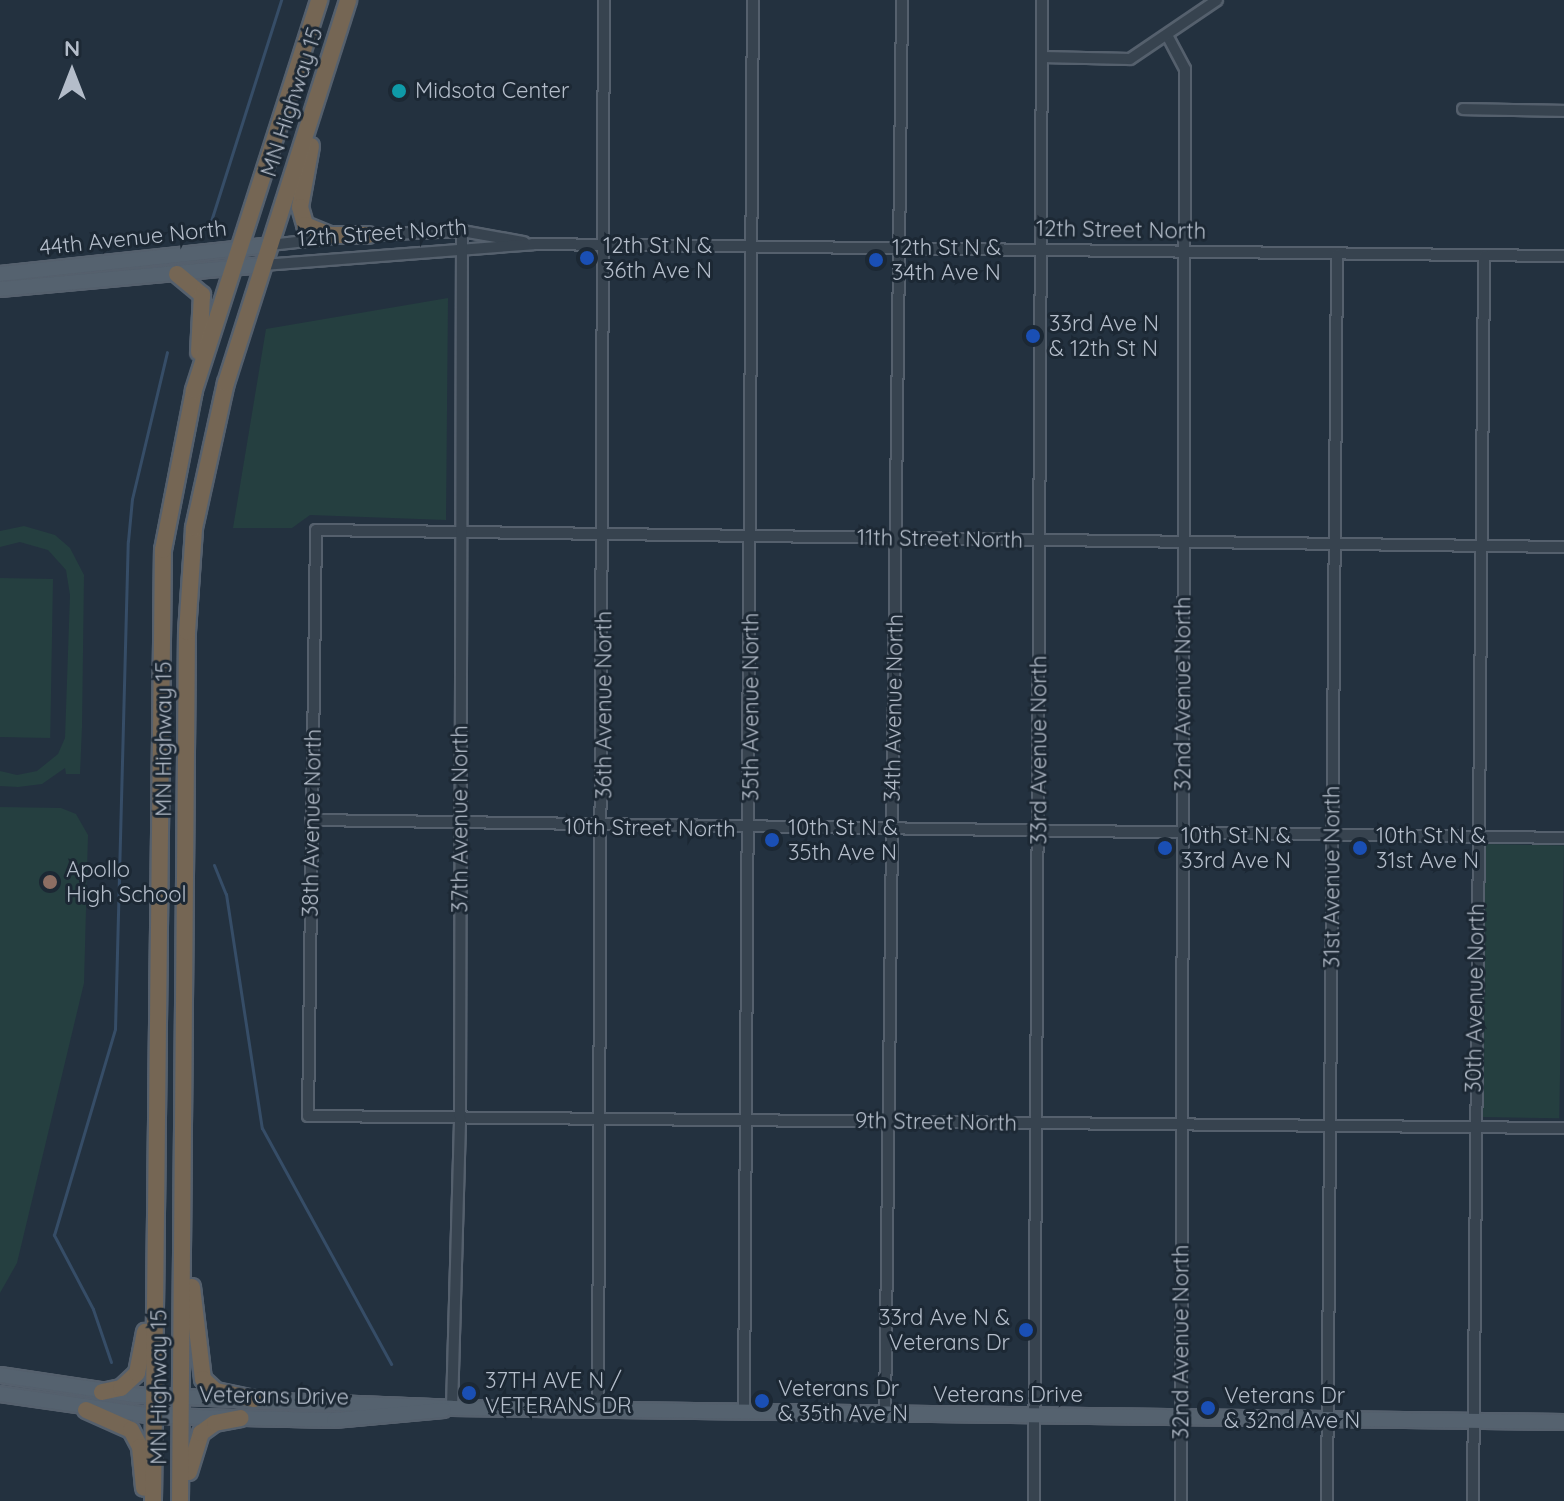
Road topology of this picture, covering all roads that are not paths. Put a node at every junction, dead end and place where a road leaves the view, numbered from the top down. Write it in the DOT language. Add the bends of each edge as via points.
graph roads {
  1 [pos="319,0"];
  2 [pos="604,0"];
  3 [pos="753,0"];
  4 [pos="902,0"];
  5 [pos="1042,0"];
  6 [pos="1217,0"];
  7 [pos="346,7"];
  8 [pos="1167,35"];
  9 [pos="1042,57"];
  10 [pos="1463,109"];
  11 [pos="1564,111"];
  12 [pos="462,231"];
  13 [pos="368,235"];
  14 [pos="533,244"];
  15 [pos="270,245"];
  16 [pos="605,245"];
  17 [pos="242,248"];
  18 [pos="462,248"];
  19 [pos="753,249"];
  20 [pos="899,250"];
  21 [pos="1042,251"];
  22 [pos="1185,254"];
  23 [pos="1337,254"];
  24 [pos="1484,255"];
  25 [pos="1564,256"];
  26 [pos="263,265"];
  27 [pos="234,268"];
  28 [pos="0,274"];
  29 [pos="177,274"];
  30 [pos="0,289"];
  31 [pos="194,390"];
  32 [pos="316,530"];
  33 [pos="463,532"];
  34 [pos="605,534"];
  35 [pos="751,536"];
  36 [pos="896,538"];
  37 [pos="1040,540"];
  38 [pos="1184,542"];
  39 [pos="1334,544"];
  40 [pos="1482,546"];
  41 [pos="1564,547"];
  42 [pos="311,820"];
  43 [pos="459,825"];
  44 [pos="604,828"];
  45 [pos="750,829"];
  46 [pos="892,831"];
  47 [pos="1038,832"];
  48 [pos="1183,834"];
  49 [pos="1332,835"];
  50 [pos="1479,837"];
  51 [pos="1564,838"];
  52 [pos="308,1116"];
  53 [pos="460,1117"];
  54 [pos="603,1118"];
  55 [pos="749,1120"];
  56 [pos="889,1121"];
  57 [pos="1036,1123"];
  58 [pos="1182,1124"];
  59 [pos="1330,1126"];
  60 [pos="1476,1127"];
  61 [pos="1564,1128"];
  62 [pos="183,1188"];
  63 [pos="156,1215"];
  64 [pos="0,1375"];
  65 [pos="102,1392"];
  66 [pos="0,1394"];
  67 [pos="154,1396"];
  68 [pos="181,1397"];
  69 [pos="254,1399"];
  70 [pos="452,1408"];
  71 [pos="86,1410"];
  72 [pos="598,1410"];
  73 [pos="744,1413"];
  74 [pos="154,1416"];
  75 [pos="181,1416"];
  76 [pos="885,1416"];
  77 [pos="1034,1417"];
  78 [pos="241,1418"];
  79 [pos="1181,1418"];
  80 [pos="1327,1420"];
  81 [pos="1474,1421"];
  82 [pos="1564,1422"];
  83 [pos="145,1501"];
  84 [pos="153,1501"];
  85 [pos="183,1501"];
  86 [pos="1034,1501"];
  87 [pos="1181,1501"];
  88 [pos="1327,1501"];
  89 [pos="1473,1501"];
  1 -- 17 [label="highway, MN Highway 15"];
  2 -- 16 [label="street, 36th Avenue North"];
  3 -- 19 [label="street, 35th Avenue North"];
  4 -- 20 [label="street, 34th Avenue North"];
  5 -- 9 [label="street, 33rd Avenue North"];
  6 -- 8 [label="street"];
  7 -- 13 [label="highway" via="300,207 305,225 319,232"];
  7 -- 15 [label="highway, MN Highway 15"];
  8 -- 9 [label="street" via="1130,59"];
  8 -- 22 [label="street, 32nd Avenue North" via="1185,69"];
  9 -- 21 [label="street, 33rd Avenue North"];
  10 -- 11 [label="street"];
  12 -- 13 [label="street, 12th Street North"];
  12 -- 14 [label="street, 12th Street North"];
  12 -- 18 [label="street, 37th Avenue North"];
  13 -- 15 [label="street, 12th Street North"];
  14 -- 16 [label="street, 12th Street North"];
  14 -- 18 [label="street, 12th Street North"];
  15 -- 17 [label="main road, 44th Avenue North"];
  15 -- 26 [label="highway, MN Highway 15"];
  16 -- 19 [label="street, 12th Street North"];
  16 -- 34 [label="street, 36th Avenue North"];
  17 -- 27 [label="highway, MN Highway 15"];
  17 -- 28 [label="main road, 44th Avenue North"];
  18 -- 26 [label="street, 12th Street North"];
  18 -- 33 [label="street, 37th Avenue North"];
  19 -- 20 [label="street, 12th Street North"];
  19 -- 35 [label="street, 35th Avenue North"];
  20 -- 21 [label="street, 12th Street North"];
  20 -- 36 [label="street, 34th Avenue North"];
  21 -- 22 [label="street, 12th Street North"];
  21 -- 37 [label="street, 33rd Avenue North"];
  22 -- 23 [label="street, 12th Street North"];
  22 -- 38 [label="street, 32nd Avenue North"];
  23 -- 24 [label="street, 12th Street North"];
  23 -- 39 [label="street, 31st Avenue North"];
  24 -- 25 [label="street, 12th Street North"];
  24 -- 40 [label="street, 30th Avenue North"];
  26 -- 27 [label="main road, 12th Street North"];
  26 -- 62 [label="highway, MN Highway 15" via="215,423 191,560"];
  27 -- 29 [label="main road, 44th Avenue North"];
  27 -- 31 [label="highway, MN Highway 15"];
  29 -- 30 [label="main road, 44th Avenue North"];
  29 -- 31 [label="highway" via="198,290 204,304"];
  31 -- 63 [label="highway, MN Highway 15" via="172,487 161,584"];
  32 -- 33 [label="street, 11th Street North"];
  32 -- 42 [label="street, 38th Avenue North"];
  33 -- 34 [label="street, 11th Street North"];
  33 -- 43 [label="street, 37th Avenue North"];
  34 -- 35 [label="street, 11th Street North"];
  34 -- 44 [label="street, 36th Avenue North"];
  35 -- 36 [label="street, 11th Street North"];
  35 -- 45 [label="street, 35th Avenue North"];
  36 -- 37 [label="street, 11th Street North"];
  36 -- 46 [label="street, 34th Avenue North"];
  37 -- 38 [label="street, 11th Street North"];
  37 -- 47 [label="street, 33rd Avenue North"];
  38 -- 39 [label="street, 11th Street North"];
  38 -- 48 [label="street, 32nd Avenue North"];
  39 -- 40 [label="street, 11th Street North"];
  39 -- 49 [label="street, 31st Avenue North"];
  40 -- 41 [label="street, 11th Street North"];
  40 -- 50 [label="street, 30th Avenue North"];
  42 -- 43 [label="street, 10th Street North"];
  42 -- 52 [label="street, 38th Avenue North"];
  43 -- 44 [label="street, 10th Street North"];
  43 -- 53 [label="street, 37th Avenue North"];
  44 -- 45 [label="street, 10th Street North"];
  44 -- 54 [label="street, 36th Avenue North"];
  45 -- 46 [label="street, 10th Street North"];
  45 -- 55 [label="street, 35th Avenue North"];
  46 -- 47 [label="street, 10th Street North"];
  46 -- 56 [label="street, 34th Avenue North"];
  47 -- 48 [label="street, 10th Street North"];
  47 -- 57 [label="street, 33rd Avenue North"];
  48 -- 49 [label="street, 10th Street North"];
  48 -- 58 [label="street, 32nd Avenue North"];
  49 -- 50 [label="street, 10th Street North"];
  49 -- 59 [label="street, 31st Avenue North"];
  50 -- 51 [label="street, 10th Street North"];
  50 -- 60 [label="street, 30th Avenue North"];
  52 -- 53 [label="street, 9th Street North"];
  53 -- 54 [label="street, 9th Street North"];
  53 -- 70 [label="street, 37th Avenue North"];
  54 -- 55 [label="street, 9th Street North"];
  54 -- 72 [label="street, 36th Avenue North"];
  55 -- 56 [label="street, 9th Street North"];
  55 -- 73 [label="street, 35th Avenue North"];
  56 -- 57 [label="street, 9th Street North"];
  56 -- 76 [label="street, 34th Avenue North"];
  57 -- 58 [label="street, 9th Street North"];
  57 -- 77 [label="street, 33rd Avenue North"];
  58 -- 59 [label="street, 9th Street North"];
  58 -- 79 [label="street, 32nd Avenue North"];
  59 -- 60 [label="street, 9th Street North"];
  59 -- 80 [label="street, 31st Avenue North"];
  60 -- 61 [label="street, 9th Street North"];
  60 -- 81 [label="street, 30th Avenue North"];
  62 -- 68 [label="highway, MN Highway 15"];
  62 -- 69 [label="highway" via="200,1373 216,1391"];
  63 -- 65 [label="highway" via="141,1363 126,1385"];
  63 -- 67 [label="highway, MN Highway 15"];
  64 -- 65 [label="main road, Veterans Drive"];
  65 -- 67 [label="main road, Veterans Drive"];
  66 -- 71 [label="main road, Veterans Drive"];
  67 -- 68 [label="main road, Veterans Drive"];
  67 -- 74 [label="highway, MN Highway 15"];
  68 -- 69 [label="main road, Veterans Drive"];
  68 -- 75 [label="highway, MN Highway 15"];
  69 -- 70 [label="main road, Veterans Drive"];
  70 -- 72 [label="main road, Veterans Drive"];
  70 -- 78 [label="main road, Veterans Drive" via="364,1420"];
  71 -- 74 [label="main road, Veterans Drive"];
  71 -- 83 [label="highway" via="121,1423 134,1434"];
  72 -- 73 [label="main road, Veterans Drive"];
  73 -- 76 [label="main road, Veterans Drive"];
  74 -- 75 [label="main road, Veterans Drive"];
  74 -- 84 [label="highway, MN Highway 15"];
  75 -- 78 [label="main road, Veterans Drive"];
  75 -- 85 [label="highway, MN Highway 15"];
  76 -- 77 [label="main road, Veterans Drive"];
  77 -- 79 [label="main road, Veterans Drive"];
  77 -- 86 [label="street, 33rd Avenue North"];
  78 -- 85 [label="highway" via="215,1423 201,1433 193,1447"];
  79 -- 80 [label="main road, Veterans Drive"];
  79 -- 87 [label="street, 32nd Avenue North"];
  80 -- 81 [label="main road, Veterans Drive"];
  80 -- 88 [label="street, 31st Avenue North"];
  81 -- 82 [label="main road, Veterans Drive"];
  81 -- 89 [label="street, 30th Avenue North"];
}
